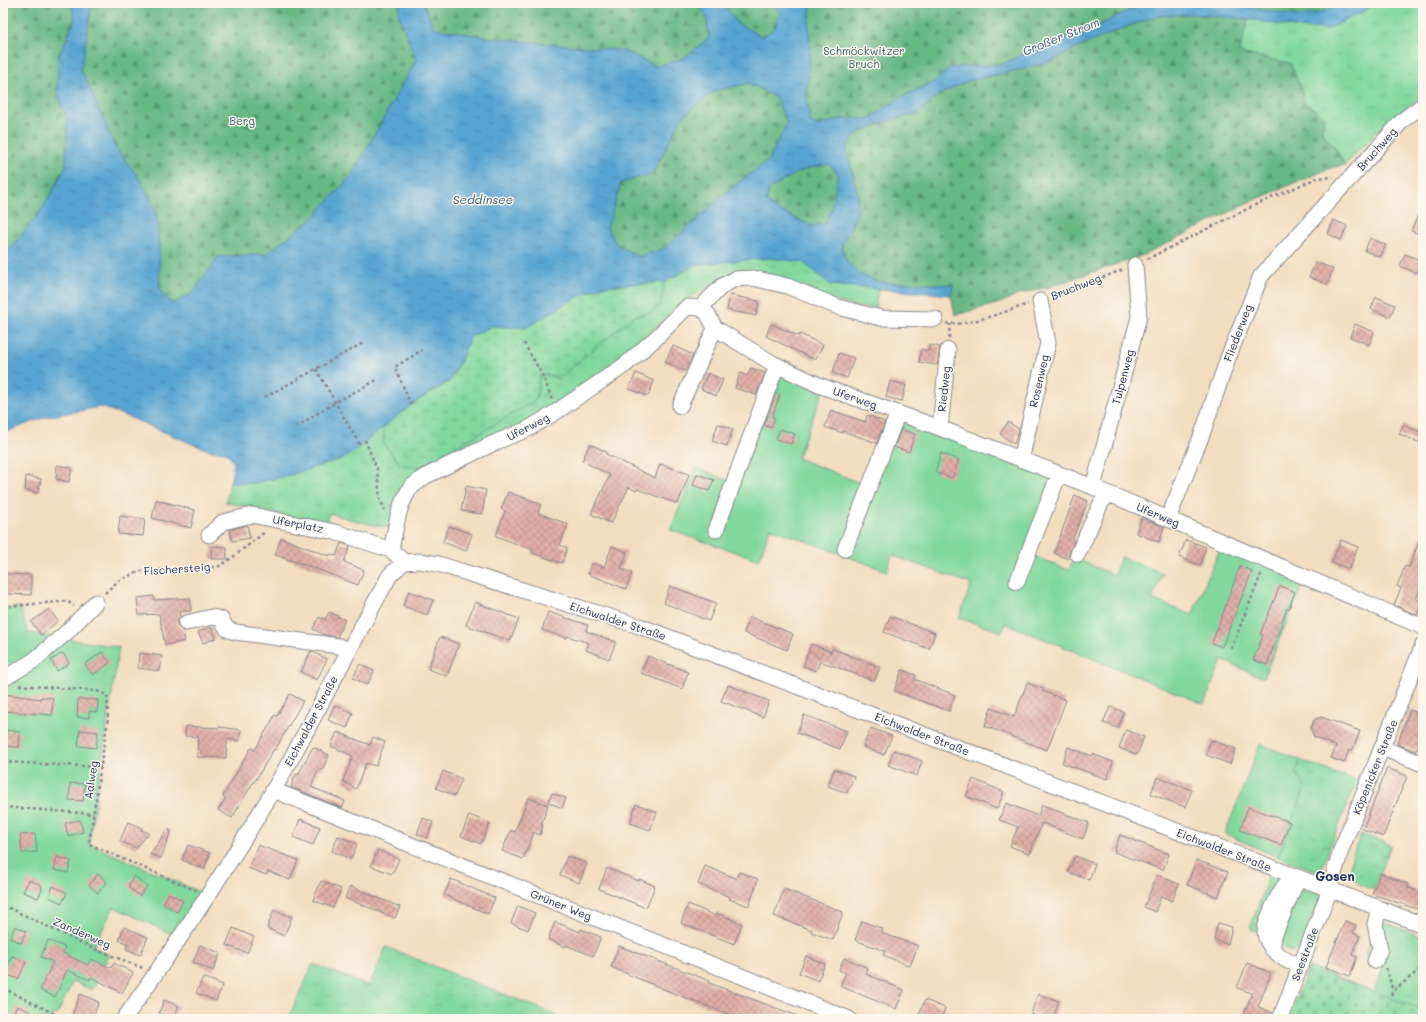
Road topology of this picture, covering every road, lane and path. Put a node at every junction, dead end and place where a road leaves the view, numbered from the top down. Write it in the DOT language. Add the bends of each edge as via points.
graph roads {
  1 [pos="1423,105"];
  2 [pos="1354,175"];
  3 [pos="1135,265"];
  4 [pos="1040,301"];
  5 [pos="700,308"];
  6 [pos="935,319"];
  7 [pos="715,328"];
  8 [pos="365,342"];
  9 [pos="524,343"];
  10 [pos="422,350"];
  11 [pos="948,350"];
  12 [pos="777,365"];
  13 [pos="316,369"];
  14 [pos="377,380"];
  15 [pos="265,397"];
  16 [pos="336,402"];
  17 [pos="411,405"];
  18 [pos="680,406"];
  19 [pos="556,412"];
  20 [pos="898,413"];
  21 [pos="296,427"];
  22 [pos="940,428"];
  23 [pos="365,440"];
  24 [pos="360,445"];
  25 [pos="1021,460"];
  26 [pos="1059,474"];
  27 [pos="1093,487"];
  28 [pos="1111,495"];
  29 [pos="398,516"];
  30 [pos="1168,519"];
  31 [pos="278,521"];
  32 [pos="716,530"];
  33 [pos="209,535"];
  34 [pos="845,549"];
  35 [pos="391,550"];
  36 [pos="1078,554"];
  37 [pos="1266,561"];
  38 [pos="404,562"];
  39 [pos="1017,582"];
  40 [pos="96,602"];
  41 [pos="3,607"];
  42 [pos="84,614"];
  43 [pos="186,623"];
  44 [pos="1423,627"];
  45 [pos="1423,645"];
  46 [pos="1231,649"];
  47 [pos="348,651"];
  48 [pos="3,679"];
  49 [pos="19,685"];
  50 [pos="1382,748"];
  51 [pos="3,762"];
  52 [pos="1423,764"];
  53 [pos="101,767"];
  54 [pos="273,790"];
  55 [pos="3,807"];
  56 [pos="94,814"];
  57 [pos="1298,878"];
  58 [pos="1330,889"];
  59 [pos="207,895"];
  60 [pos="3,905"];
  61 [pos="1379,910"];
  62 [pos="1423,925"];
  63 [pos="1375,961"];
  64 [pos="1302,963"];
  65 [pos="1423,967"];
  66 [pos="156,973"];
  67 [pos="3,988"];
  68 [pos="1391,996"];
  69 [pos="65,1019"];
  70 [pos="124,1019"];
  71 [pos="849,1019"];
  72 [pos="1280,1019"];
  1 -- 2 [label="street, Bruchweg" via="1403,120"];
  2 -- 3 [label="path, Bruchweg" via="1317,178 1255,205"];
  2 -- 30 [label="street, Fliederweg" via="1261,276"];
  3 -- 4 [label="path, Bruchweg"];
  3 -- 27 [label="street, Tulpenweg" via="1139,317"];
  4 -- 6 [label="path, Bruchweg" via="965,323 950,325"];
  4 -- 25 [label="street, Rosenweg" via="1048,343"];
  5 -- 6 [label="street" via="722,286 735,279 753,278 787,286 838,306 881,318"];
  5 -- 7 [label="street, Uferweg" via="707,313"];
  5 -- 19 [label="street, Uferweg" via="687,307 625,365"];
  7 -- 12 [label="street, Uferweg"];
  7 -- 18 [label="street"];
  8 -- 13 [label="path"];
  9 -- 19 [label="path" via="544,378"];
  10 -- 17 [label="path" via="395,367"];
  11 -- 22 [label="street, Riedweg"];
  12 -- 20 [label="street, Uferweg" via="821,386"];
  12 -- 32 [label="street"];
  13 -- 15 [label="path"];
  13 -- 16 [label="path"];
  14 -- 16 [label="path"];
  16 -- 21 [label="path"];
  16 -- 24 [label="path"];
  19 -- 29 [label="street, Uferweg" via="528,429 424,477 410,488"];
  20 -- 22 [label="street, Uferweg"];
  20 -- 34 [label="street"];
  22 -- 25 [label="street, Uferweg"];
  23 -- 29 [label="path" via="377,469 380,499 386,510"];
  25 -- 26 [label="street, Uferweg"];
  26 -- 27 [label="street, Uferweg"];
  26 -- 39 [label="street"];
  27 -- 28 [label="street, Uferweg"];
  28 -- 30 [label="street, Uferweg"];
  28 -- 36 [label="street" via="1102,500"];
  29 -- 35 [label="street, Uferweg"];
  30 -- 37 [label="street, Uferweg"];
  31 -- 33 [label="street, Uferplatz" via="252,515 222,522"];
  31 -- 35 [label="street, Uferplatz" via="335,532"];
  31 -- 40 [label="path, Fischersteig" via="218,567 140,571 118,581"];
  35 -- 38 [label="street"];
  37 -- 44 [label="street, Uferweg"];
  37 -- 46 [label="path"];
  38 -- 47 [label="street, Eichwalder Straße" via="390,575"];
  38 -- 57 [label="street, Eichwalder Straße" via="438,564 639,626"];
  40 -- 42 [label="street"];
  41 -- 42 [label="path" via="67,601"];
  42 -- 48 [label="street" via="33,661"];
  43 -- 47 [label="street" via="212,617 220,619 227,629 235,632 339,646"];
  45 -- 50 [label="street, Köpenicker Straße"];
  47 -- 54 [label="street, Eichwalder Straße"];
  49 -- 53 [label="path, Aalweg" via="97,691 107,695 108,718"];
  50 -- 52 [label="street"];
  50 -- 58 [label="street, Köpenicker Straße" via="1341,850"];
  51 -- 53 [label="path"];
  53 -- 56 [label="path, Aalweg"];
  54 -- 59 [label="street, Eichwalder Straße"];
  54 -- 71 [label="street, Grüner Weg"];
  55 -- 56 [label="path"];
  56 -- 59 [label="path, Aalweg" via="89,844"];
  57 -- 58 [label="street, Eichwalder Straße"];
  57 -- 64 [label="street" via="1287,883 1279,896 1266,925 1266,937 1272,949 1285,960"];
  58 -- 61 [label="street, Eichwalder Straße"];
  58 -- 64 [label="street, Seestraße"];
  59 -- 66 [label="street, Eichwalder Straße"];
  60 -- 66 [label="path, Zanderweg" via="92,948"];
  61 -- 62 [label="street, Eichwalder Straße"];
  61 -- 63 [label="street" via="1375,924 1380,949"];
  64 -- 72 [label="street, Seestraße"];
  65 -- 68 [label="path" via="1393,991"];
  66 -- 70 [label="street, Eichwalder Straße"];
  67 -- 69 [label="path"];
}
